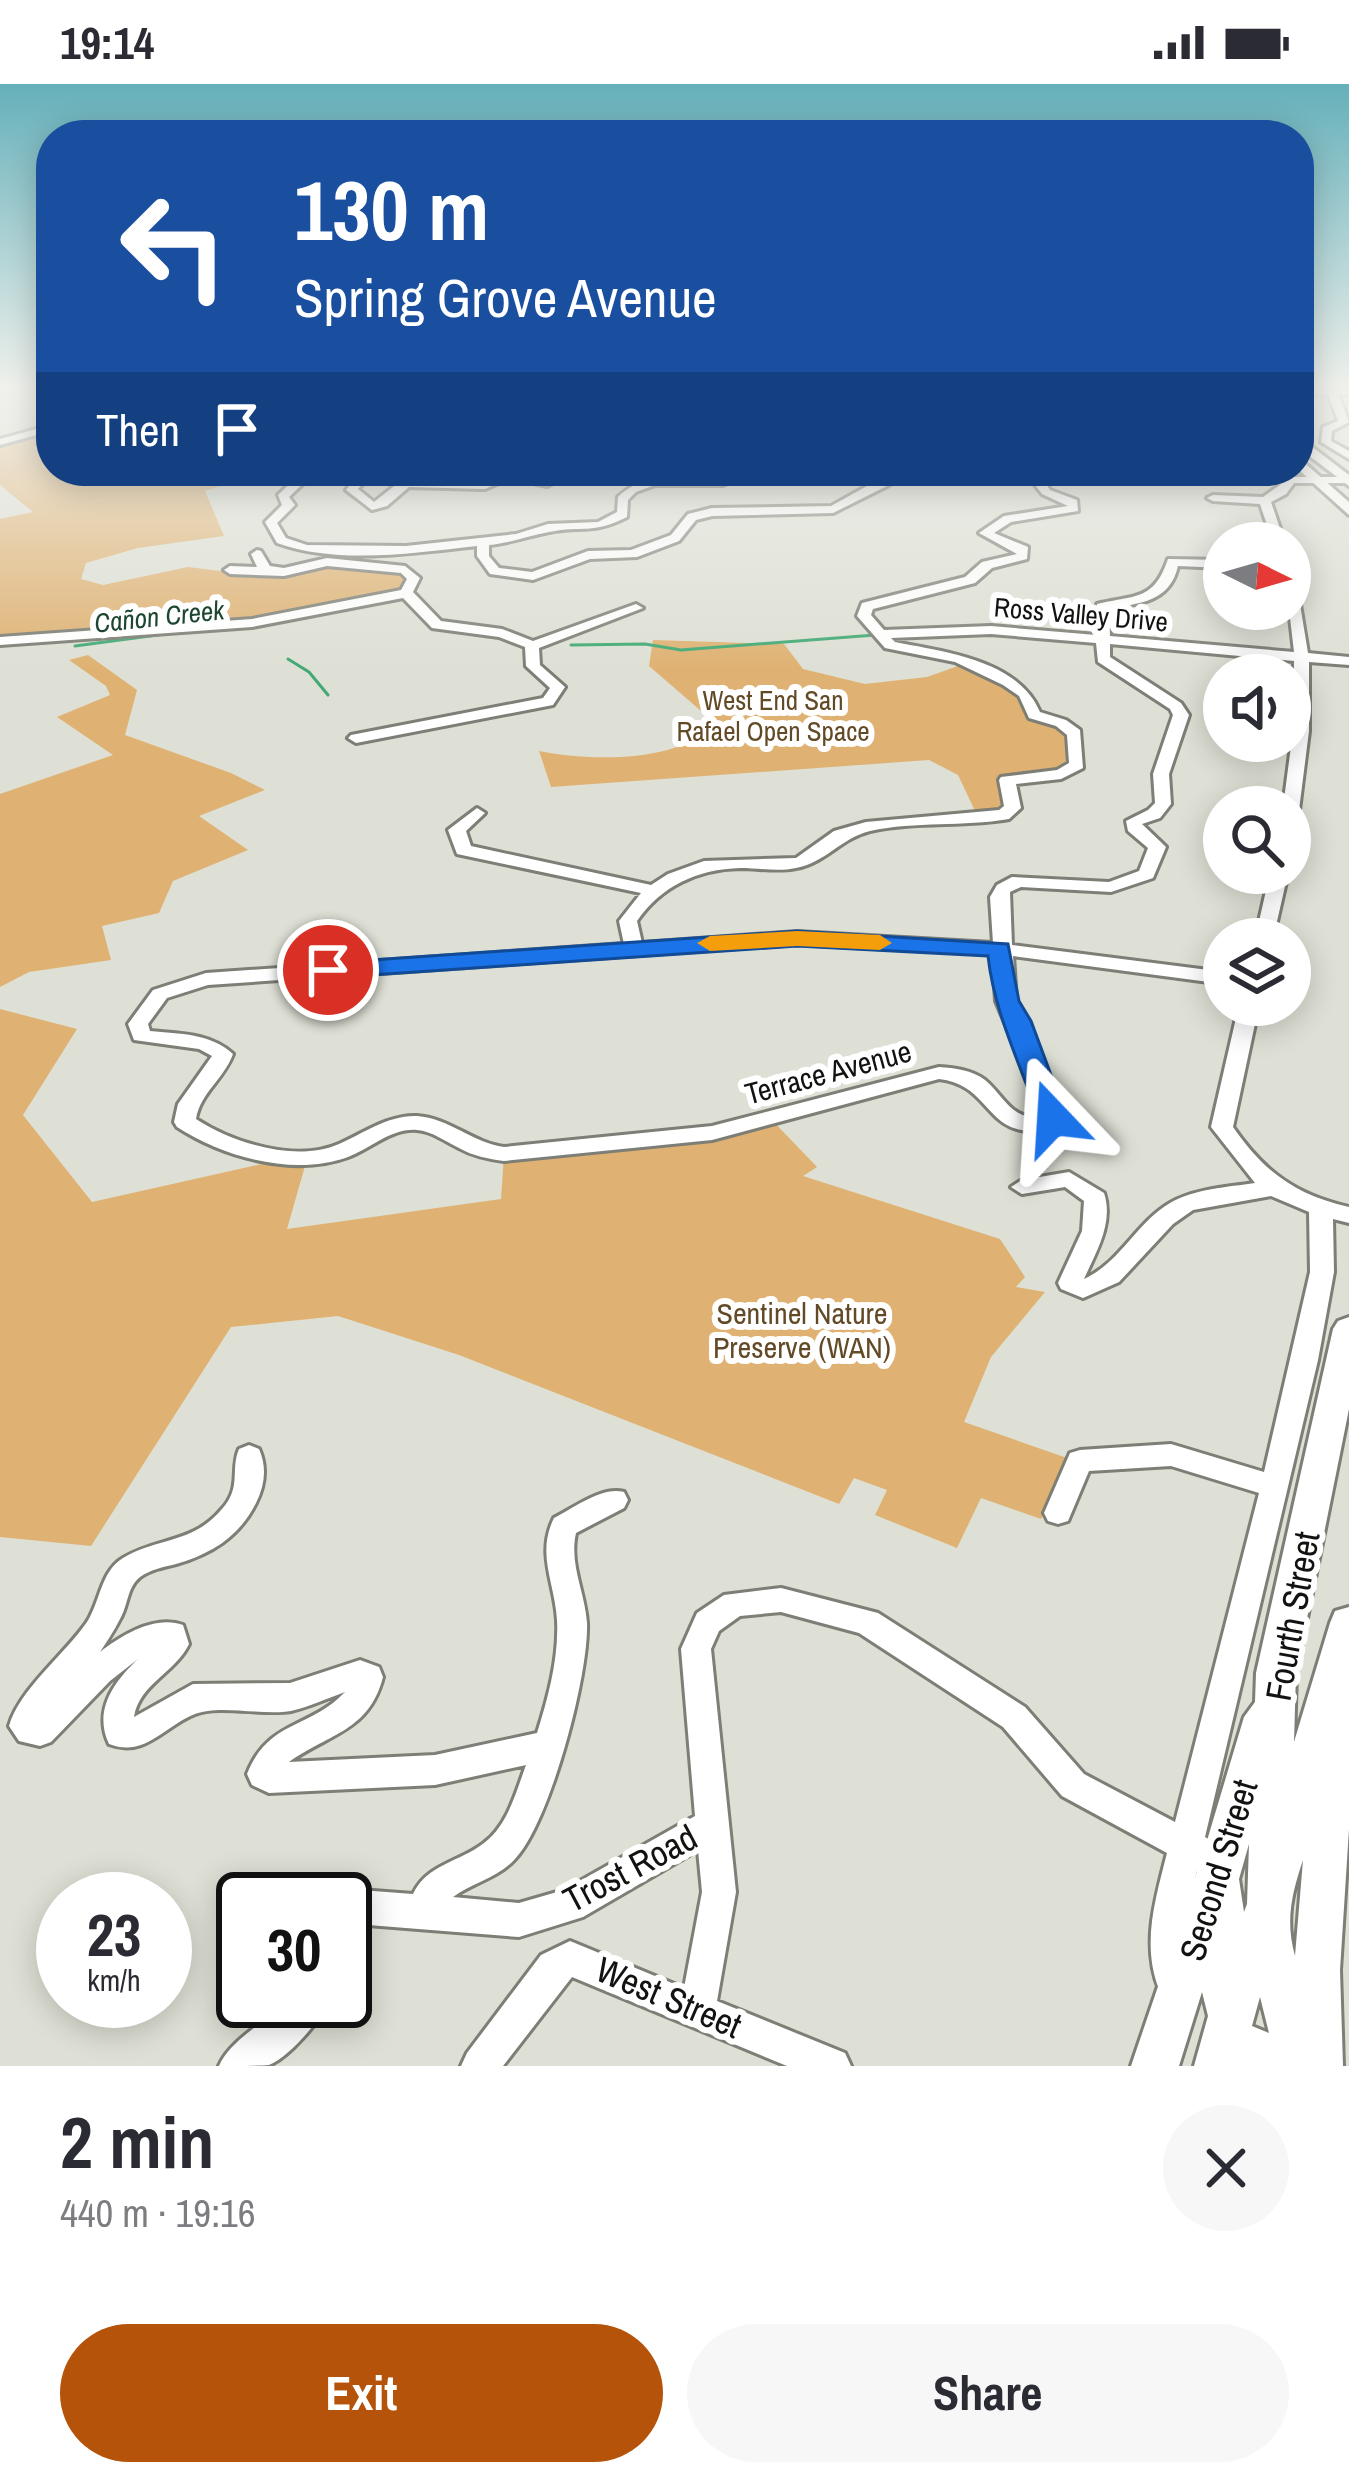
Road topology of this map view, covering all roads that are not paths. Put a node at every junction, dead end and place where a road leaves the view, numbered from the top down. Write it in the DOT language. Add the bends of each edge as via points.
graph roads {
  1 [pos="1316,483"];
  2 [pos="1321,483"];
  3 [pos="294,486"];
  4 [pos="355,486"];
  5 [pos="399,486"];
  6 [pos="640,486"];
  7 [pos="884,486"];
  8 [pos="1042,486"];
  9 [pos="1286,486"];
  10 [pos="1333,494"];
  11 [pos="1213,498"];
  12 [pos="1265,501"];
  13 [pos="1349,510"];
  14 [pos="1272,522"];
  15 [pos="483,540"];
  16 [pos="257,554"];
  17 [pos="1203,563"];
  18 [pos="230,570"];
  19 [pos="269,571"];
  20 [pos="406,593"];
  21 [pos="636,608"];
  22 [pos="880,634"];
  23 [pos="1100,639"];
  24 [pos="0,641"];
  25 [pos="532,645"];
  26 [pos="1270,654"];
  27 [pos="1311,658"];
  28 [pos="1349,661"];
  29 [pos="356,739"];
  30 [pos="477,813"];
  31 [pos="650,890"];
  32 [pos="634,948"];
  33 [pos="999,949"];
  34 [pos="1203,975"];
  35 [pos="1244,1026"];
  36 [pos="1022,1186"];
  37 [pos="1271,1188"];
  38 [pos="1335,1212"];
  39 [pos="1349,1329"];
  40 [pos="249,1456"];
  41 [pos="1276,1487"];
  42 [pos="614,1499"];
  43 [pos="1058,1513"];
  44 [pos="1349,1623"];
  45 [pos="1349,1662"];
  46 [pos="1276,1673"];
  47 [pos="550,1745"];
  48 [pos="713,1824"];
  49 [pos="1203,1859"];
  50 [pos="1268,1907"];
  51 [pos="372,1908"];
  52 [pos="424,1911"];
  53 [pos="698,2009"];
  54 [pos="281,2028"];
  55 [pos="1223,2058"];
  56 [pos="827,2065"];
  57 [pos="238,2066"];
  58 [pos="480,2066"];
  59 [pos="1155,2066"];
  60 [pos="1283,2066"];
  61 [pos="1301,2066"];
  62 [pos="1319,2066"];
  1 -- 10 [label="main road"];
  2 -- 10 [label="main road"];
  3 -- 15 [label="street" via="282,497 289,505 271,522 288,544 406,550"];
  4 -- 5 [label="street" via="366,504 383,504"];
  6 -- 15 [label="street" via="622,499 623,514 600,526"];
  7 -- 15 [label="street" via="833,509 701,514 646,550 579,557 533,576 495,571"];
  8 -- 22 [label="street" via="1074,508 1008,519 985,533 1023,556 987,565 970,580 866,608"];
  9 -- 12 [label="street"];
  10 -- 13 [label="main road"];
  11 -- 12 [label="street"];
  12 -- 14 [label="street"];
  16 -- 19 [label="street"];
  17 -- 23 [label="street" via="1172,562 1172,579 1160,592 1102,608"];
  18 -- 19 [label="street"];
  19 -- 20 [label="street" via="326,562 405,570 414,578"];
  20 -- 24 [label="street" via="252,622"];
  20 -- 25 [label="street" via="437,626"];
  21 -- 25 [label="street"];
  22 -- 23 [label="street, Ross Valley Drive" via="991,630"];
  22 -- 31 [label="street" via="897,648 966,661 1019,689 1034,715 1075,733 1077,765 1007,780 1013,808 1003,815 847,832 798,863 718,863"];
  23 -- 26 [label="street, Ross Valley Drive"];
  23 -- 33 [label="street, Terrace Avenue" via="1108,664 1181,715 1162,774 1163,804 1134,821 1157,847 1155,860 1139,880 1111,887 1010,883 999,897"];
  25 -- 29 [label="street" via="533,666 558,687 548,702"];
  27 -- 28 [label="street, Ross Valley Drive"];
  30 -- 31 [label="street" via="458,830 463,850"];
  31 -- 32 [label="street" via="628,921"];
  32 -- 33 [label="street" via="797,938"];
  32 -- 33 [label="street, Terrace Avenue" via="177,985 138,1024 141,1036 204,1043 223,1054 182,1115 192,1128 307,1159 340,1153 400,1124 429,1124 471,1149 503,1154 712,1133 939,1073 981,1084 1020,1125 1045,1124 1053,1111 1006,1001"];
  33 -- 34 [label="street"];
  35 -- 37 [label="street" via="1222,1126"];
  36 -- 37 [label="street" via="1069,1179 1096,1198 1094,1231 1070,1283 1083,1289 1100,1286 1180,1206"];
  37 -- 38 [label="street"];
  38 -- 41 [label="street"];
  39 -- 46 [label="main road, Fourth Street"];
  40 -- 47 [label="street" via="254,1472 241,1507 202,1543 121,1577 93,1637 28,1714 30,1732 40,1732 118,1658 172,1634 174,1644 130,1685 120,1733 133,1735 193,1698 290,1697 359,1674 368,1687 358,1704 268,1758 263,1774 435,1770"];
  41 -- 43 [label="street" via="1171,1455 1080,1461"];
  41 -- 49 [label="street"];
  42 -- 47 [label="street" via="564,1526 558,1542 572,1634"];
  44 -- 50 [label="main road, Fourth Street"];
  45 -- 62 [label="main road, Fourth Street" via="1321,1887"];
  46 -- 49 [label="main road, Second Street"];
  46 -- 50 [label="main road, Fourth Street"];
  47 -- 52 [label="street" via="506,1847 435,1888"];
  48 -- 49 [label="street" via="696,1649 708,1622 734,1604 781,1600 867,1622 1013,1717 1073,1785"];
  48 -- 52 [label="street, Trost Road" via="571,1905 519,1920"];
  48 -- 53 [label="street" via="719,1892"];
  49 -- 55 [label="main road"];
  49 -- 59 [label="main road, Second Street" via="1175,2008"];
  50 -- 55 [label="main road, Second Street" via="1250,1946"];
  50 -- 61 [label="main road, Fourth Street" via="1268,1940"];
  51 -- 52 [label="street, Trost Road"];
  53 -- 56 [label="street, West Street"];
  53 -- 58 [label="street, West Street" via="570,1959 554,1968"];
  54 -- 57 [label="street"];
  55 -- 60 [label="main road" via="1252,2050"];
}
